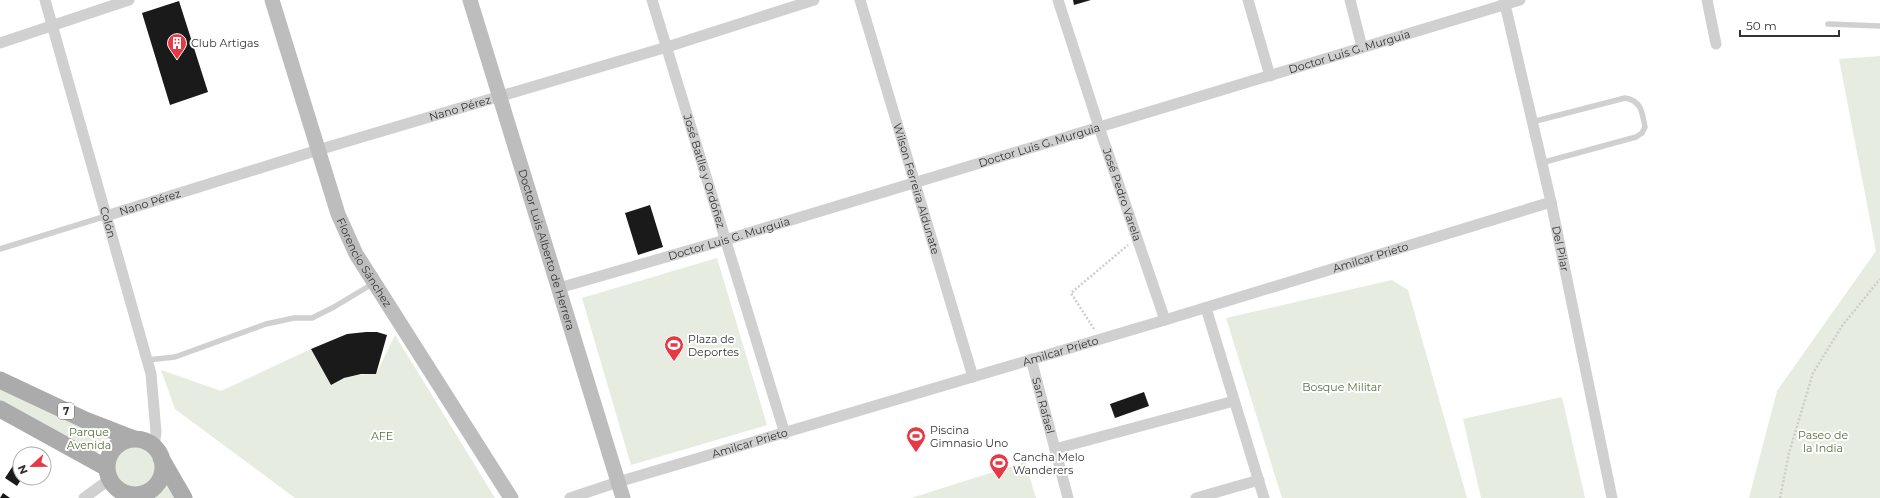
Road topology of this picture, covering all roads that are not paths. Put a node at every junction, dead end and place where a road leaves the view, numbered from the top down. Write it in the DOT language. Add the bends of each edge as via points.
graph roads {
  1 [pos="45,0"];
  2 [pos="129,0"];
  3 [pos="272,0"];
  4 [pos="470,0"];
  5 [pos="652,0"];
  6 [pos="814,0"];
  7 [pos="860,0"];
  8 [pos="1058,0"];
  9 [pos="1248,0"];
  10 [pos="1350,0"];
  11 [pos="1520,0"];
  12 [pos="1707,0"];
  13 [pos="1504,2"];
  14 [pos="1828,24"];
  15 [pos="52,25"];
  16 [pos="1880,26"];
  17 [pos="0,43"];
  18 [pos="1716,44"];
  19 [pos="667,47"];
  20 [pos="1362,47"];
  21 [pos="1270,76"];
  22 [pos="499,96"];
  23 [pos="1532,122"];
  24 [pos="1099,127"];
  25 [pos="318,150"];
  26 [pos="1541,163"];
  27 [pos="914,183"];
  28 [pos="1551,202"];
  29 [pos="106,216"];
  30 [pos="725,240"];
  31 [pos="0,249"];
  32 [pos="374,282"];
  33 [pos="559,288"];
  34 [pos="1206,308"];
  35 [pos="1165,320"];
  36 [pos="1031,359"];
  37 [pos="147,360"];
  38 [pos="973,377"];
  39 [pos="0,380"];
  40 [pos="1234,401"];
  41 [pos="0,409"];
  42 [pos="785,434"];
  43 [pos="134,439"];
  44 [pos="1055,449"];
  45 [pos="157,452"];
  46 [pos="1259,480"];
  47 [pos="618,482"];
  48 [pos="116,484"];
  49 [pos="84,498"];
  50 [pos="184,498"];
  51 [pos="511,498"];
  52 [pos="570,498"];
  53 [pos="623,498"];
  54 [pos="1068,498"];
  55 [pos="1196,498"];
  56 [pos="1264,498"];
  57 [pos="1612,498"];
  1 -- 15 [label="street, Colón"];
  2 -- 15 [label="street"];
  3 -- 25 [label="street, Florencio Sánchez"];
  4 -- 22 [label="street, Doctor Luis Alberto de Herrera"];
  5 -- 19 [label="street, José Batlle y Ordóñez"];
  6 -- 19 [label="street, Nano Pérez"];
  7 -- 27 [label="street, Wilson Ferreira Aldunate"];
  8 -- 24 [label="street, José Pedro Varela"];
  9 -- 21 [label="street"];
  10 -- 20 [label="street"];
  11 -- 13 [label="street, Doctor Luis G. Murguia"];
  12 -- 18 [label="street"];
  13 -- 20 [label="street, Doctor Luis G. Murguia"];
  13 -- 23 [label="street, Del Pilar"];
  14 -- 16 [label="lane"];
  15 -- 17 [label="street"];
  15 -- 29 [label="street, Colón"];
  19 -- 22 [label="street, Nano Pérez"];
  19 -- 30 [label="street, José Batlle y Ordóñez"];
  20 -- 21 [label="street, Doctor Luis G. Murguia"];
  21 -- 24 [label="street, Doctor Luis G. Murguia"];
  22 -- 25 [label="street, Nano Pérez"];
  22 -- 33 [label="street, Doctor Luis Alberto de Herrera"];
  23 -- 26 [label="street, Del Pilar"];
  23 -- 26 [label="lane" via="1626,98 1633,99 1639,104 1645,127 1636,137"];
  24 -- 27 [label="street, Doctor Luis G. Murguia"];
  24 -- 35 [label="street, José Pedro Varela"];
  25 -- 29 [label="street, Nano Pérez"];
  25 -- 32 [label="street, Florencio Sánchez" via="338,214 356,254"];
  26 -- 28 [label="street, Del Pilar"];
  27 -- 30 [label="street, Doctor Luis G. Murguia"];
  27 -- 38 [label="street, Wilson Ferreira Aldunate"];
  28 -- 34 [label="street, Amilcar Prieto"];
  28 -- 57 [label="street, Del Pilar"];
  29 -- 31 [label="lane"];
  29 -- 37 [label="street, Colón"];
  30 -- 33 [label="street, Doctor Luis G. Murguia"];
  30 -- 42 [label="street, José Batlle y Ordóñez"];
  32 -- 37 [label="lane" via="312,318 294,318 266,324 175,357"];
  32 -- 51 [label="street, Florencio Sánchez"];
  33 -- 47 [label="street, Doctor Luis Alberto de Herrera"];
  34 -- 35 [label="street, Amilcar Prieto"];
  34 -- 40 [label="street"];
  35 -- 36 [label="street, Amilcar Prieto"];
  36 -- 38 [label="street, Amilcar Prieto"];
  36 -- 44 [label="street, San Rafael"];
  37 -- 45 [label="street, Colón" via="151,374"];
  38 -- 42 [label="street, Amilcar Prieto"];
  39 -- 43 [label="main road, 7" via="85,420"];
  40 -- 44 [label="street"];
  40 -- 46 [label="street"];
  41 -- 48 [label="main road"];
  42 -- 47 [label="street, Amilcar Prieto"];
  43 -- 45 [label="main road" via="145,441"];
  43 -- 48 [label="main road" via="114,448 108,457"];
  44 -- 54 [label="street, San Rafael"];
  45 -- 48 [label="main road" via="161,474 154,487 137,495"];
  45 -- 50 [label="main road"];
  46 -- 55 [label="street"];
  46 -- 56 [label="street"];
  47 -- 52 [label="street, Amilcar Prieto"];
  47 -- 53 [label="street, Doctor Luis Alberto de Herrera"];
  48 -- 49 [label="street"];
}
